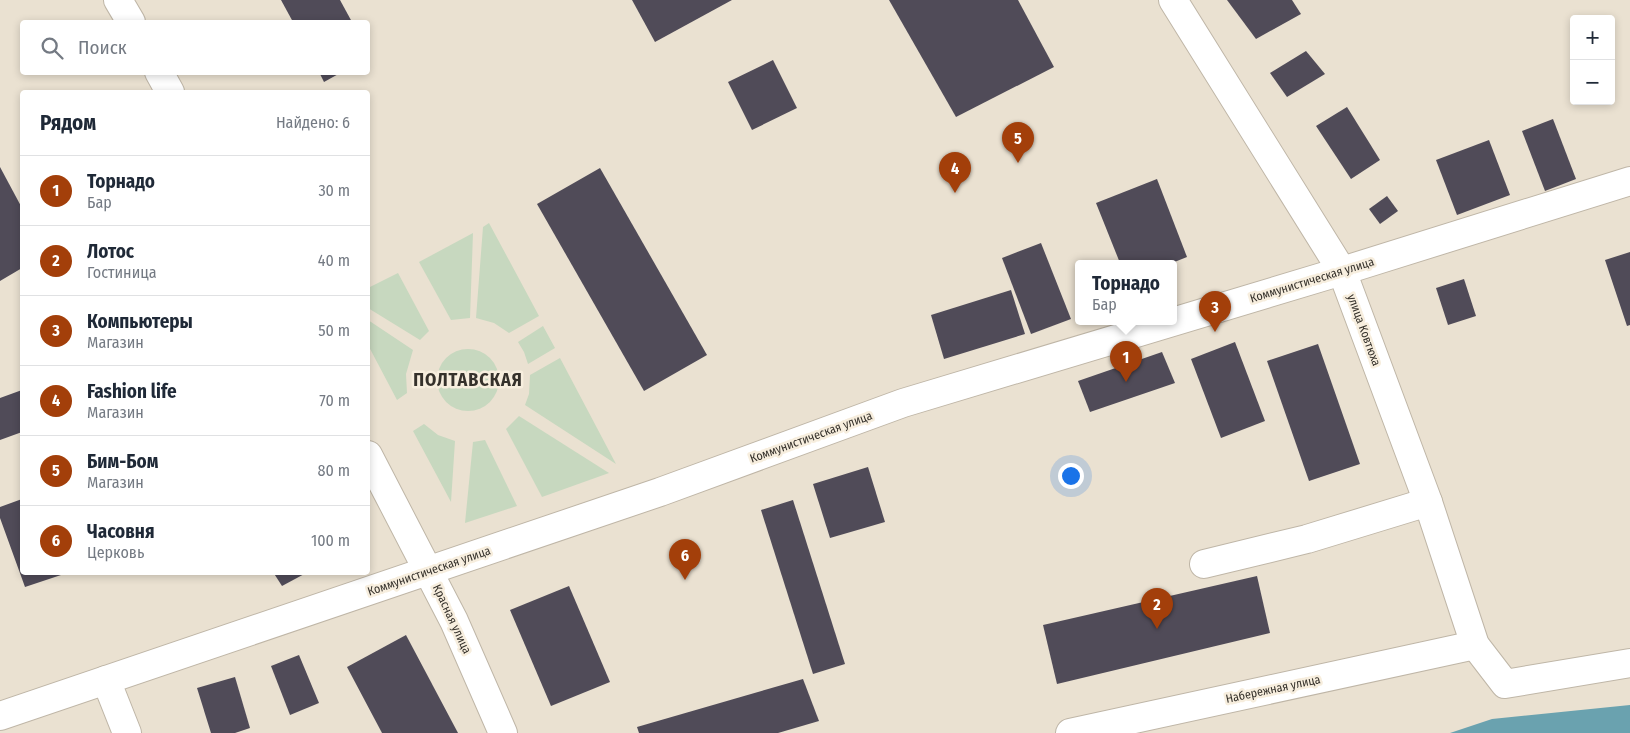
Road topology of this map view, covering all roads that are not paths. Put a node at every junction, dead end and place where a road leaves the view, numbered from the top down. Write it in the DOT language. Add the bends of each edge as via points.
graph roads {
  1 [pos="118,0"];
  2 [pos="1173,0"];
  3 [pos="130,20"];
  4 [pos="161,75"];
  5 [pos="169,90"];
  6 [pos="1630,181"];
  7 [pos="1342,271"];
  8 [pos="1177,321"];
  9 [pos="1162,325"];
  10 [pos="370,459"];
  11 [pos="1428,502"];
  12 [pos="1204,564"];
  13 [pos="428,571"];
  14 [pos="1475,645"];
  15 [pos="1630,663"];
  16 [pos="106,680"];
  17 [pos="0,716"];
  18 [pos="127,733"];
  19 [pos="503,733"];
  20 [pos="1070,733"];
  1 -- 3 [label="street"];
  2 -- 7 [label="street, улица Ковтюха"];
  4 -- 5 [label="street"];
  6 -- 7 [label="street, Коммунистическая улица"];
  7 -- 8 [label="street, Коммунистическая улица"];
  7 -- 11 [label="street, улица Ковтюха"];
  9 -- 13 [label="street, Коммунистическая улица" via="903,403 651,495"];
  10 -- 13 [label="street, Красная улица"];
  11 -- 12 [label="street" via="1307,539"];
  11 -- 14 [label="street, улица Ковтюха"];
  13 -- 16 [label="street, Коммунистическая улица"];
  13 -- 19 [label="street, Красная улица" via="454,620"];
  14 -- 15 [label="street, улица Ковтюха" via="1505,684"];
  14 -- 20 [label="street, Набережная улица"];
  16 -- 17 [label="street, Коммунистическая улица"];
  16 -- 18 [label="street"];
}
